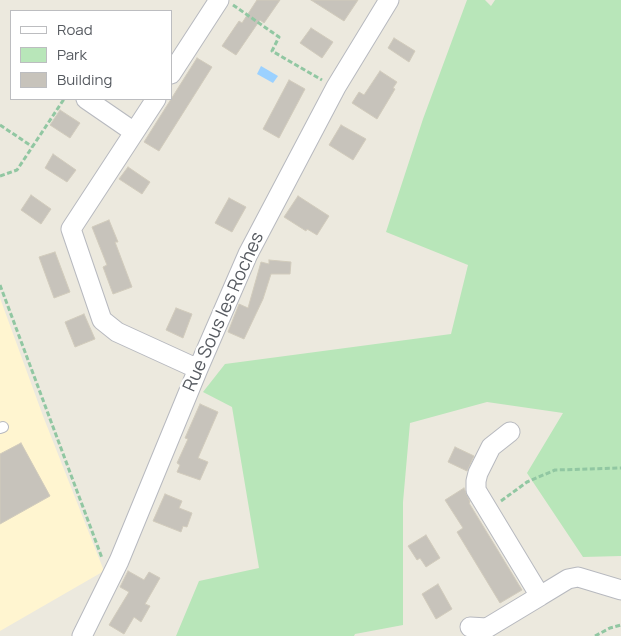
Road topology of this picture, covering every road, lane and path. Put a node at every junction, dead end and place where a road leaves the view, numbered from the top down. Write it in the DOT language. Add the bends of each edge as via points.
graph roads {
  1 [pos="218,0"];
  2 [pos="225,0"];
  3 [pos="389,0"];
  4 [pos="172,72"];
  5 [pos="336,87"];
  6 [pos="63,100"];
  7 [pos="87,100"];
  8 [pos="155,100"];
  9 [pos="0,126"];
  10 [pos="134,132"];
  11 [pos="33,147"];
  12 [pos="0,176"];
  13 [pos="0,285"];
  14 [pos="198,369"];
  15 [pos="510,432"];
  16 [pos="621,468"];
  17 [pos="488,510"];
  18 [pos="112,576"];
  19 [pos="621,590"];
  20 [pos="540,596"];
  21 [pos="621,625"];
  22 [pos="470,627"];
  23 [pos="82,636"];
  24 [pos="595,636"];
  1 -- 4 [label="street"];
  2 -- 5 [label="path" via="279,37 272,51"];
  3 -- 5 [label="street, Rue Sous les Roches"];
  5 -- 14 [label="street, Rue Sous les Roches" via="248,254"];
  6 -- 11 [label="path"];
  7 -- 10 [label="street"];
  8 -- 10 [label="street"];
  9 -- 11 [label="path"];
  10 -- 14 [label="street" via="71,229 102,320 117,332"];
  11 -- 12 [label="path" via="17,170"];
  13 -- 18 [label="path" via="101,555"];
  14 -- 18 [label="street, Rue Sous les Roches"];
  15 -- 17 [label="street" via="491,447 478,473 476,490"];
  16 -- 17 [label="path" via="555,470 527,482"];
  17 -- 20 [label="street"];
  18 -- 23 [label="street, Rue Sous les Roches"];
  19 -- 20 [label="street" via="578,577 568,579"];
  20 -- 22 [label="street" via="487,628"];
  21 -- 24 [label="path"];
}
